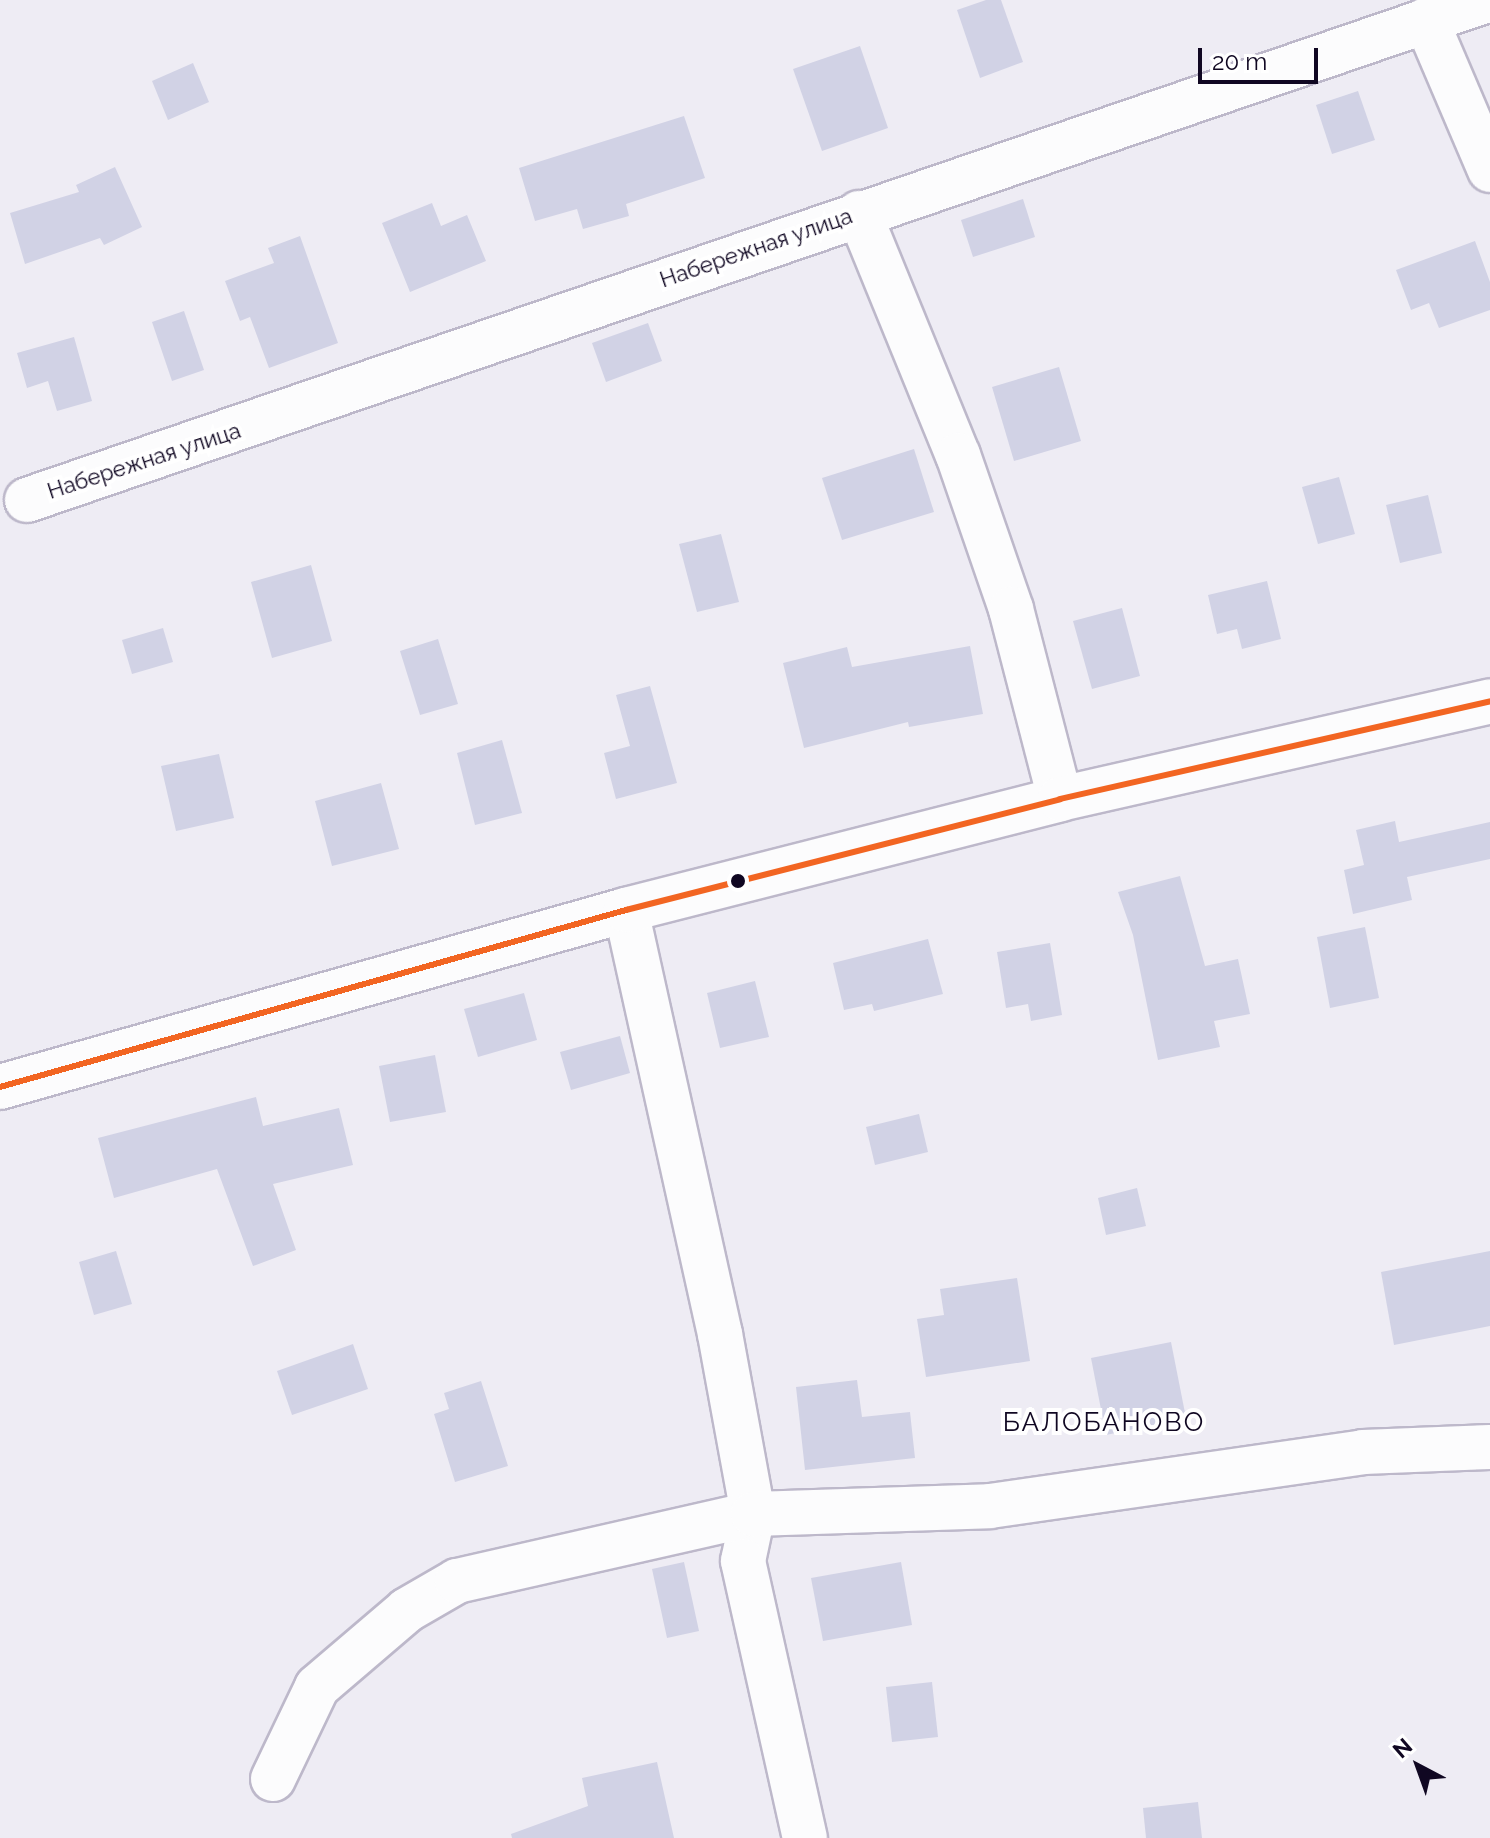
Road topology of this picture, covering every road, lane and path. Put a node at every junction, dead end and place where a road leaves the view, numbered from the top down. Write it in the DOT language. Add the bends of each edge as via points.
graph roads {
  1 [pos="1487,0"];
  2 [pos="1426,20"];
  3 [pos="1490,170"];
  4 [pos="859,213"];
  5 [pos="27,500"];
  6 [pos="1490,701"];
  7 [pos="1060,799"];
  8 [pos="626,910"];
  9 [pos="0,1087"];
  10 [pos="1490,1447"];
  11 [pos="753,1514"];
  12 [pos="457,1581"];
  13 [pos="358,1610"];
  14 [pos="273,1779"];
  15 [pos="805,1838"];
  1 -- 2 [label="street, Набережная улица"];
  2 -- 3 [label="street"];
  2 -- 4 [label="street, Набережная улица"];
  4 -- 5 [label="street, Набережная улица"];
  4 -- 7 [label="street" via="958,455 1011,609"];
  6 -- 7 [label="street"];
  7 -- 8 [label="street"];
  8 -- 9 [label="street"];
  8 -- 11 [label="street" via="720,1334"];
  10 -- 11 [label="street" via="1363,1452 990,1506"];
  11 -- 12 [label="street"];
  11 -- 15 [label="street" via="743,1561"];
  12 -- 13 [label="street"];
  12 -- 14 [label="street" via="407,1610 317,1687"];
}
